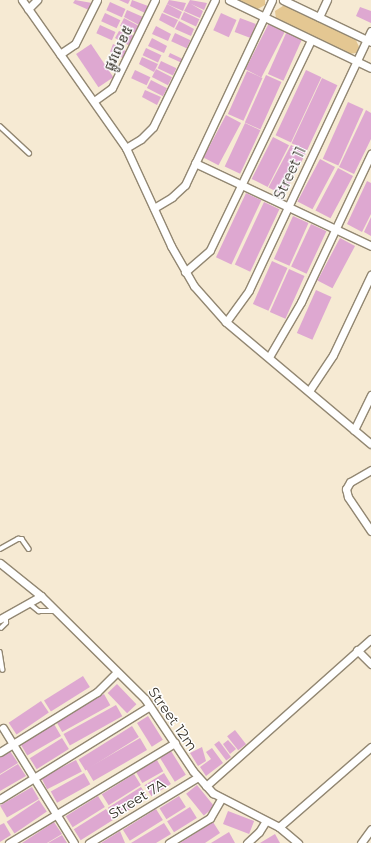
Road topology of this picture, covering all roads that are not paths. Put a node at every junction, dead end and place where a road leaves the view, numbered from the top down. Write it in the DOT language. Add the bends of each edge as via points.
graph roads {
  1 [pos="22,0"];
  2 [pos="38,0"];
  3 [pos="97,0"];
  4 [pos="155,0"];
  5 [pos="215,0"];
  6 [pos="228,0"];
  7 [pos="272,0"];
  8 [pos="283,0"];
  9 [pos="327,0"];
  10 [pos="28,9"];
  11 [pos="264,17"];
  12 [pos="318,17"];
  13 [pos="371,31"];
  14 [pos="311,40"];
  15 [pos="369,41"];
  16 [pos="60,54"];
  17 [pos="357,61"];
  18 [pos="371,68"];
  19 [pos="94,101"];
  20 [pos="0,126"];
  21 [pos="126,148"];
  22 [pos="29,154"];
  23 [pos="371,154"];
  24 [pos="195,163"];
  25 [pos="241,185"];
  26 [pos="288,207"];
  27 [pos="154,208"];
  28 [pos="335,228"];
  29 [pos="371,246"];
  30 [pos="185,272"];
  31 [pos="371,275"];
  32 [pos="226,322"];
  33 [pos="269,358"];
  34 [pos="309,391"];
  35 [pos="371,395"];
  36 [pos="354,430"];
  37 [pos="371,444"];
  38 [pos="371,470"];
  39 [pos="371,531"];
  40 [pos="0,549"];
  41 [pos="29,549"];
  42 [pos="0,563"];
  43 [pos="41,596"];
  44 [pos="29,603"];
  45 [pos="55,610"];
  46 [pos="3,618"];
  47 [pos="0,628"];
  48 [pos="371,640"];
  49 [pos="357,650"];
  50 [pos="0,652"];
  51 [pos="371,664"];
  52 [pos="3,670"];
  53 [pos="117,672"];
  54 [pos="150,706"];
  55 [pos="3,728"];
  56 [pos="175,743"];
  57 [pos="13,744"];
  58 [pos="371,747"];
  59 [pos="0,752"];
  60 [pos="198,777"];
  61 [pos="34,778"];
  62 [pos="206,786"];
  63 [pos="0,799"];
  64 [pos="221,799"];
  65 [pos="57,814"];
  66 [pos="266,821"];
  67 [pos="279,827"];
  68 [pos="371,828"];
  69 [pos="9,843"];
  70 [pos="74,843"];
  71 [pos="89,843"];
  72 [pos="169,843"];
  73 [pos="248,843"];
  74 [pos="298,843"];
  75 [pos="360,843"];
  1 -- 10 [label="street"];
  2 -- 10 [label="street"];
  3 -- 16 [label="street" via="75,44"];
  4 -- 19 [label="street, ផ្លូវលេខ៥" via="112,88"];
  5 -- 21 [label="street" via="153,127 141,139"];
  6 -- 11 [label="street"];
  7 -- 11 [label="street"];
  8 -- 12 [label="street"];
  9 -- 12 [label="street"];
  10 -- 16 [label="street"];
  11 -- 14 [label="street"];
  11 -- 24 [label="street"];
  12 -- 15 [label="street"];
  13 -- 15 [label="street, Street 11"];
  14 -- 17 [label="street"];
  14 -- 25 [label="street"];
  15 -- 17 [label="street, Street 11"];
  16 -- 19 [label="street"];
  17 -- 18 [label="street"];
  17 -- 26 [label="street, Street 11"];
  19 -- 21 [label="street"];
  20 -- 22 [label="lane"];
  21 -- 27 [label="street"];
  23 -- 28 [label="street"];
  24 -- 25 [label="street"];
  24 -- 27 [label="street" via="185,185"];
  25 -- 26 [label="street"];
  25 -- 30 [label="street" via="210,250"];
  26 -- 28 [label="street"];
  26 -- 32 [label="street, Street 11" via="249,290"];
  27 -- 30 [label="street"];
  28 -- 29 [label="street"];
  28 -- 33 [label="street" via="301,302"];
  30 -- 32 [label="street" via="207,303"];
  31 -- 34 [label="street" via="333,356"];
  32 -- 33 [label="street"];
  33 -- 34 [label="street"];
  34 -- 36 [label="street"];
  35 -- 36 [label="street"];
  36 -- 37 [label="street"];
  38 -- 39 [label="street" via="350,482 346,489 348,497"];
  40 -- 41 [label="lane" via="22,539"];
  42 -- 43 [label="street, Street 12m"];
  43 -- 44 [label="street"];
  43 -- 45 [label="street, Street 12m"];
  44 -- 45 [label="lane" via="34,610"];
  44 -- 46 [label="street"];
  45 -- 53 [label="street, Street 12m"];
  46 -- 47 [label="lane" via="6,623"];
  48 -- 49 [label="street"];
  49 -- 51 [label="street"];
  49 -- 62 [label="street"];
  50 -- 52 [label="lane"];
  53 -- 54 [label="street, Street 12m"];
  53 -- 57 [label="street" via="98,692"];
  54 -- 56 [label="street, Street 12m"];
  54 -- 61 [label="street"];
  55 -- 57 [label="street"];
  56 -- 60 [label="street, Street 12m"];
  56 -- 65 [label="street"];
  57 -- 59 [label="street"];
  57 -- 61 [label="street"];
  58 -- 67 [label="street"];
  60 -- 62 [label="street, Street 12m"];
  60 -- 71 [label="street, Street 7A"];
  61 -- 63 [label="street"];
  61 -- 65 [label="street"];
  62 -- 64 [label="street, Street 12m"];
  64 -- 66 [label="street, Street 12m"];
  64 -- 72 [label="street" via="210,818"];
  65 -- 69 [label="street"];
  65 -- 70 [label="street"];
  66 -- 67 [label="street, Street 12m"];
  66 -- 73 [label="street" via="260,832"];
  67 -- 74 [label="street, Street 12m"];
  68 -- 75 [label="street"];
}
